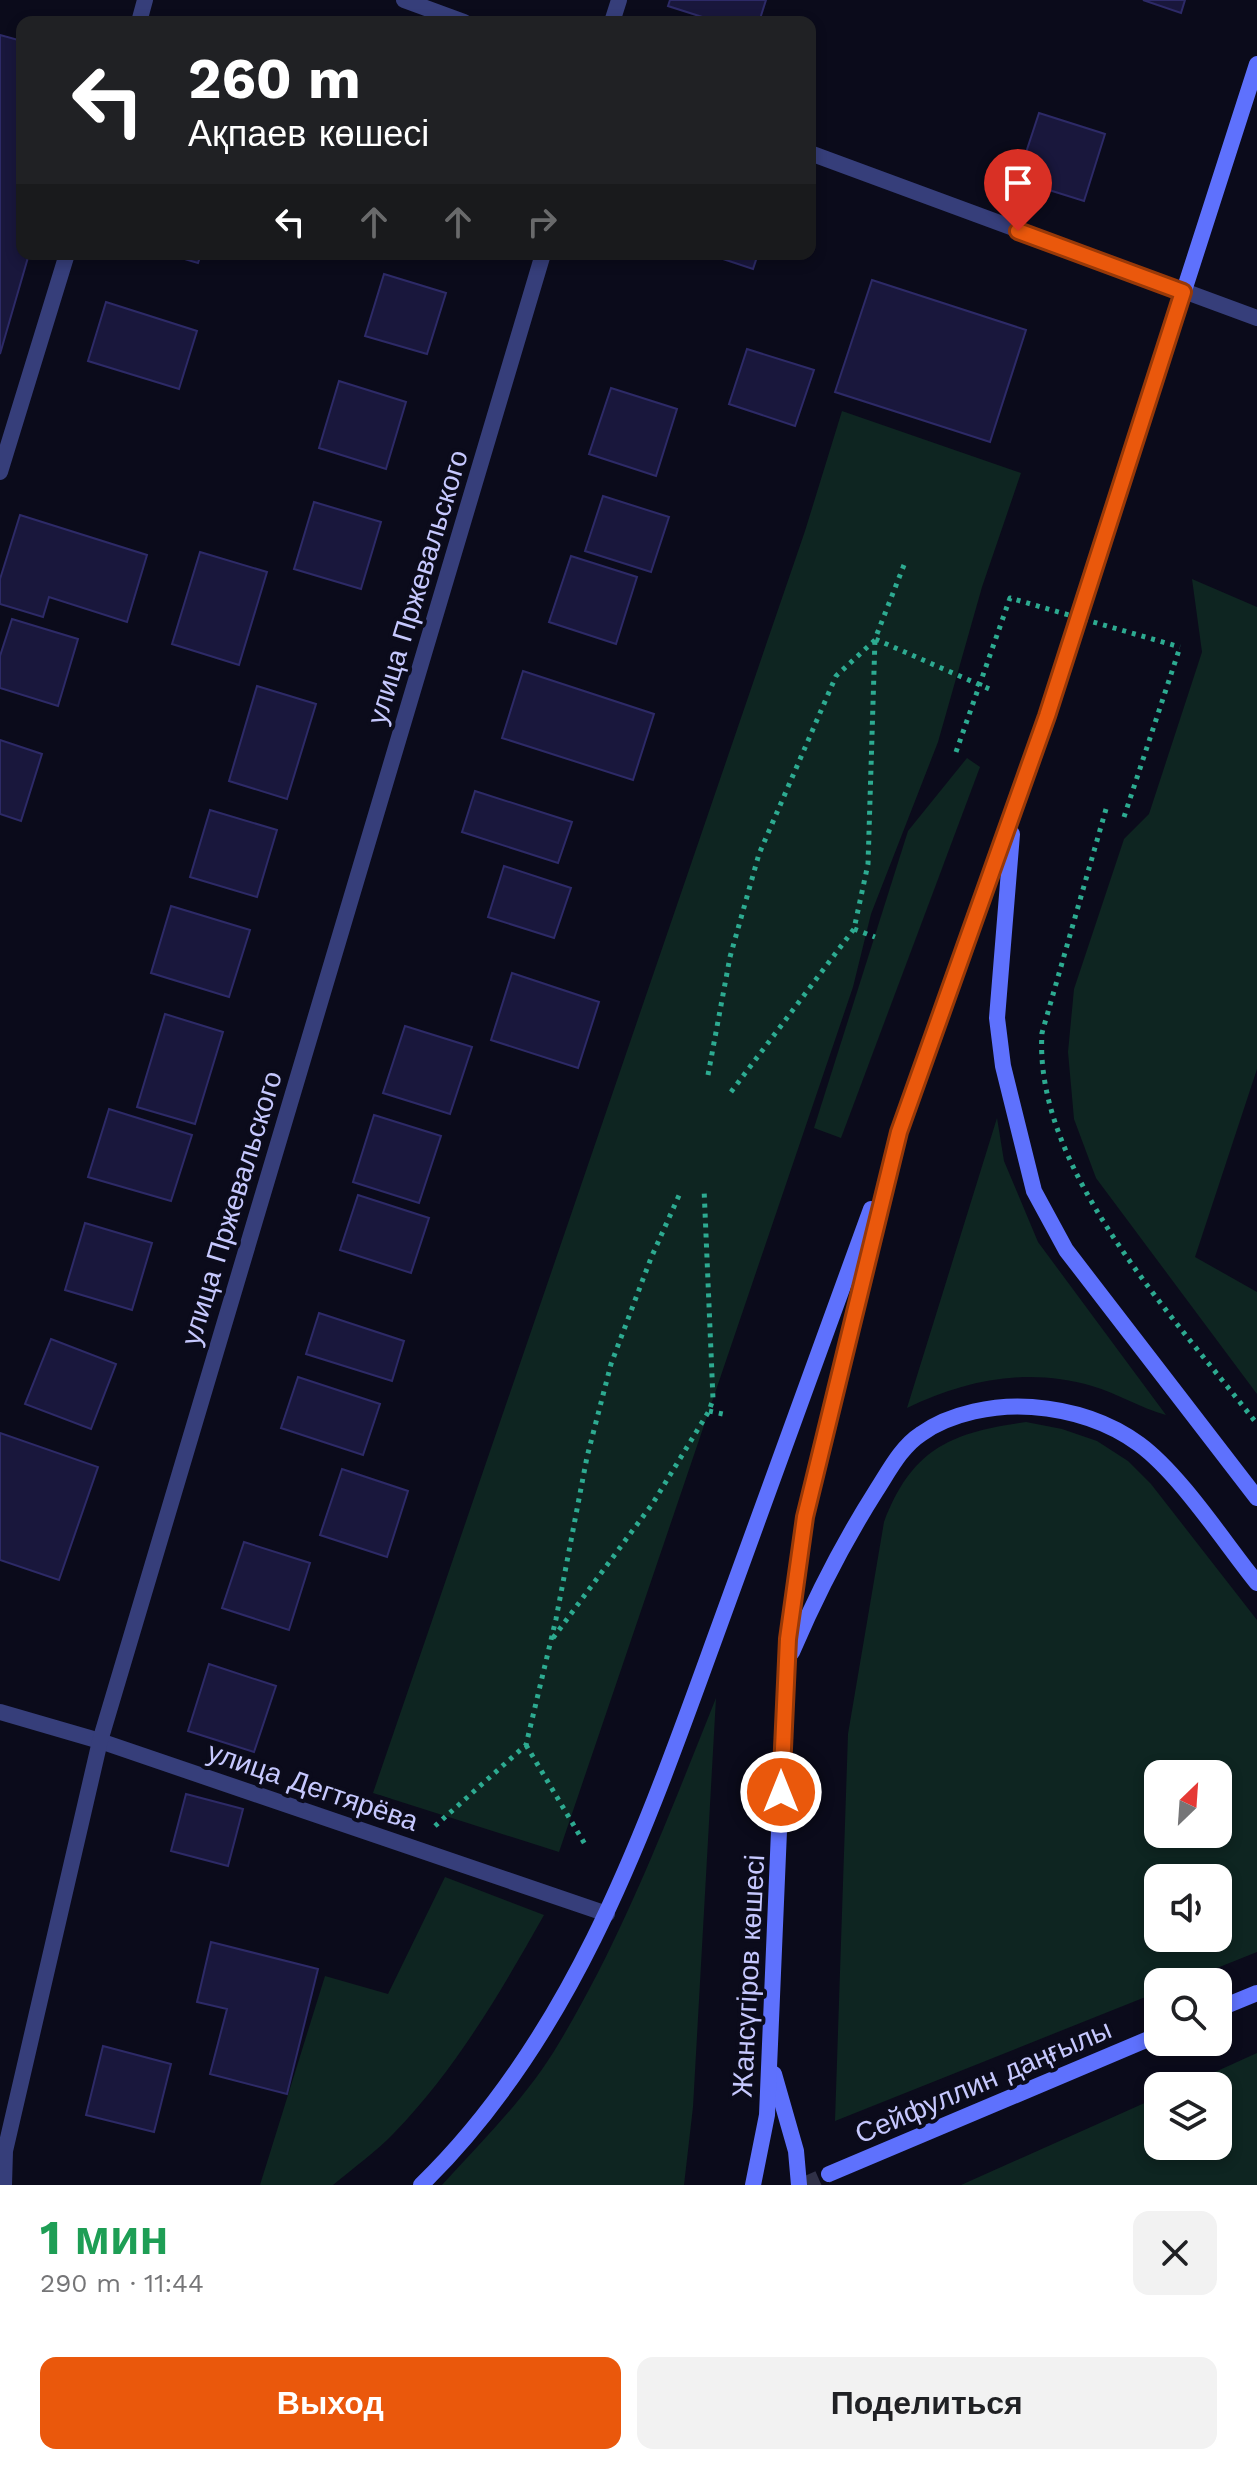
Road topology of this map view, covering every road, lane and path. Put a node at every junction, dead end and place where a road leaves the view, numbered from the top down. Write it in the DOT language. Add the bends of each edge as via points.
graph roads {
  1 [pos="404,0"];
  2 [pos="448,16"];
  3 [pos="1257,64"];
  4 [pos="816,155"];
  5 [pos="65,260"];
  6 [pos="541,260"];
  7 [pos="1183,292"];
  8 [pos="1257,318"];
  9 [pos="0,472"];
  10 [pos="904,565"];
  11 [pos="875,639"];
  12 [pos="994,691"];
  13 [pos="956,752"];
  14 [pos="1014,806"];
  15 [pos="1106,809"];
  16 [pos="1124,817"];
  17 [pos="854,929"];
  18 [pos="875,937"];
  19 [pos="708,1075"];
  20 [pos="731,1092"];
  21 [pos="899,1132"];
  22 [pos="704,1188"];
  23 [pos="681,1191"];
  24 [pos="709,1411"];
  25 [pos="723,1414"];
  26 [pos="1257,1424"];
  27 [pos="1257,1498"];
  28 [pos="1257,1583"];
  29 [pos="550,1642"];
  30 [pos="786,1665"];
  31 [pos="0,1712"];
  32 [pos="100,1741"];
  33 [pos="526,1745"];
  34 [pos="586,1846"];
  35 [pos="412,1847"];
  36 [pos="607,1914"];
  37 [pos="1256,1993"];
  38 [pos="1232,2003"];
  39 [pos="1144,2041"];
  40 [pos="770,2060"];
  41 [pos="829,2174"];
  42 [pos="4,2185"];
  43 [pos="421,2185"];
  44 [pos="753,2185"];
  45 [pos="799,2185"];
  1 -- 2 [label="street"];
  3 -- 7 [label="main road, Жансүгіров көшесі"];
  4 -- 7 [label="street"];
  5 -- 9 [label="street"];
  6 -- 32 [label="street, улица Пржевальского"];
  7 -- 8 [label="street"];
  7 -- 14 [label="main road, Жансүгіров көшесі"];
  10 -- 11 [label="path"];
  11 -- 12 [label="path"];
  11 -- 17 [label="path" via="868,864"];
  11 -- 19 [label="path" via="836,676 759,854 730,957"];
  13 -- 16 [label="path, bridge" via="1010,598 1180,647"];
  14 -- 21 [label="main road, Жансүгіров көшесі"];
  14 -- 27 [label="main road" via="997,1018 1003,1066 1034,1191 1066,1250"];
  15 -- 26 [label="path" via="1042,1033 1040,1064 1054,1123 1075,1175 1114,1238"];
  17 -- 18 [label="path"];
  17 -- 20 [label="path"];
  21 -- 30 [label="main road, Жансүгіров көшесі" via="805,1517"];
  21 -- 36 [label="main road" via="658,1794"];
  22 -- 24 [label="path" via="713,1399"];
  23 -- 29 [label="path" via="611,1364"];
  24 -- 25 [label="path"];
  24 -- 29 [label="path" via="653,1503"];
  28 -- 30 [label="main road" via="1140,1445 1099,1420 1059,1409 1014,1406 981,1411 920,1434 897,1457 839,1549"];
  29 -- 33 [label="path"];
  30 -- 40 [label="main road, Жансүгіров көшесі"];
  31 -- 32 [label="street, улица Дегтярёва"];
  32 -- 35 [label="street, улица Дегтярёва"];
  32 -- 42 [label="street, улица Пржевальского" via="5,2151"];
  33 -- 34 [label="path"];
  33 -- 35 [label="path"];
  35 -- 36 [label="street, улица Дегтярёва"];
  36 -- 43 [label="main road" via="561,2001 490,2110"];
  37 -- 38 [label="main road"];
  39 -- 41 [label="main road, Сейфуллин даңғылы"];
  40 -- 44 [label="main road, Жансүгіров көшесі" via="767,2115"];
  40 -- 45 [label="main road" via="796,2151"];
}
